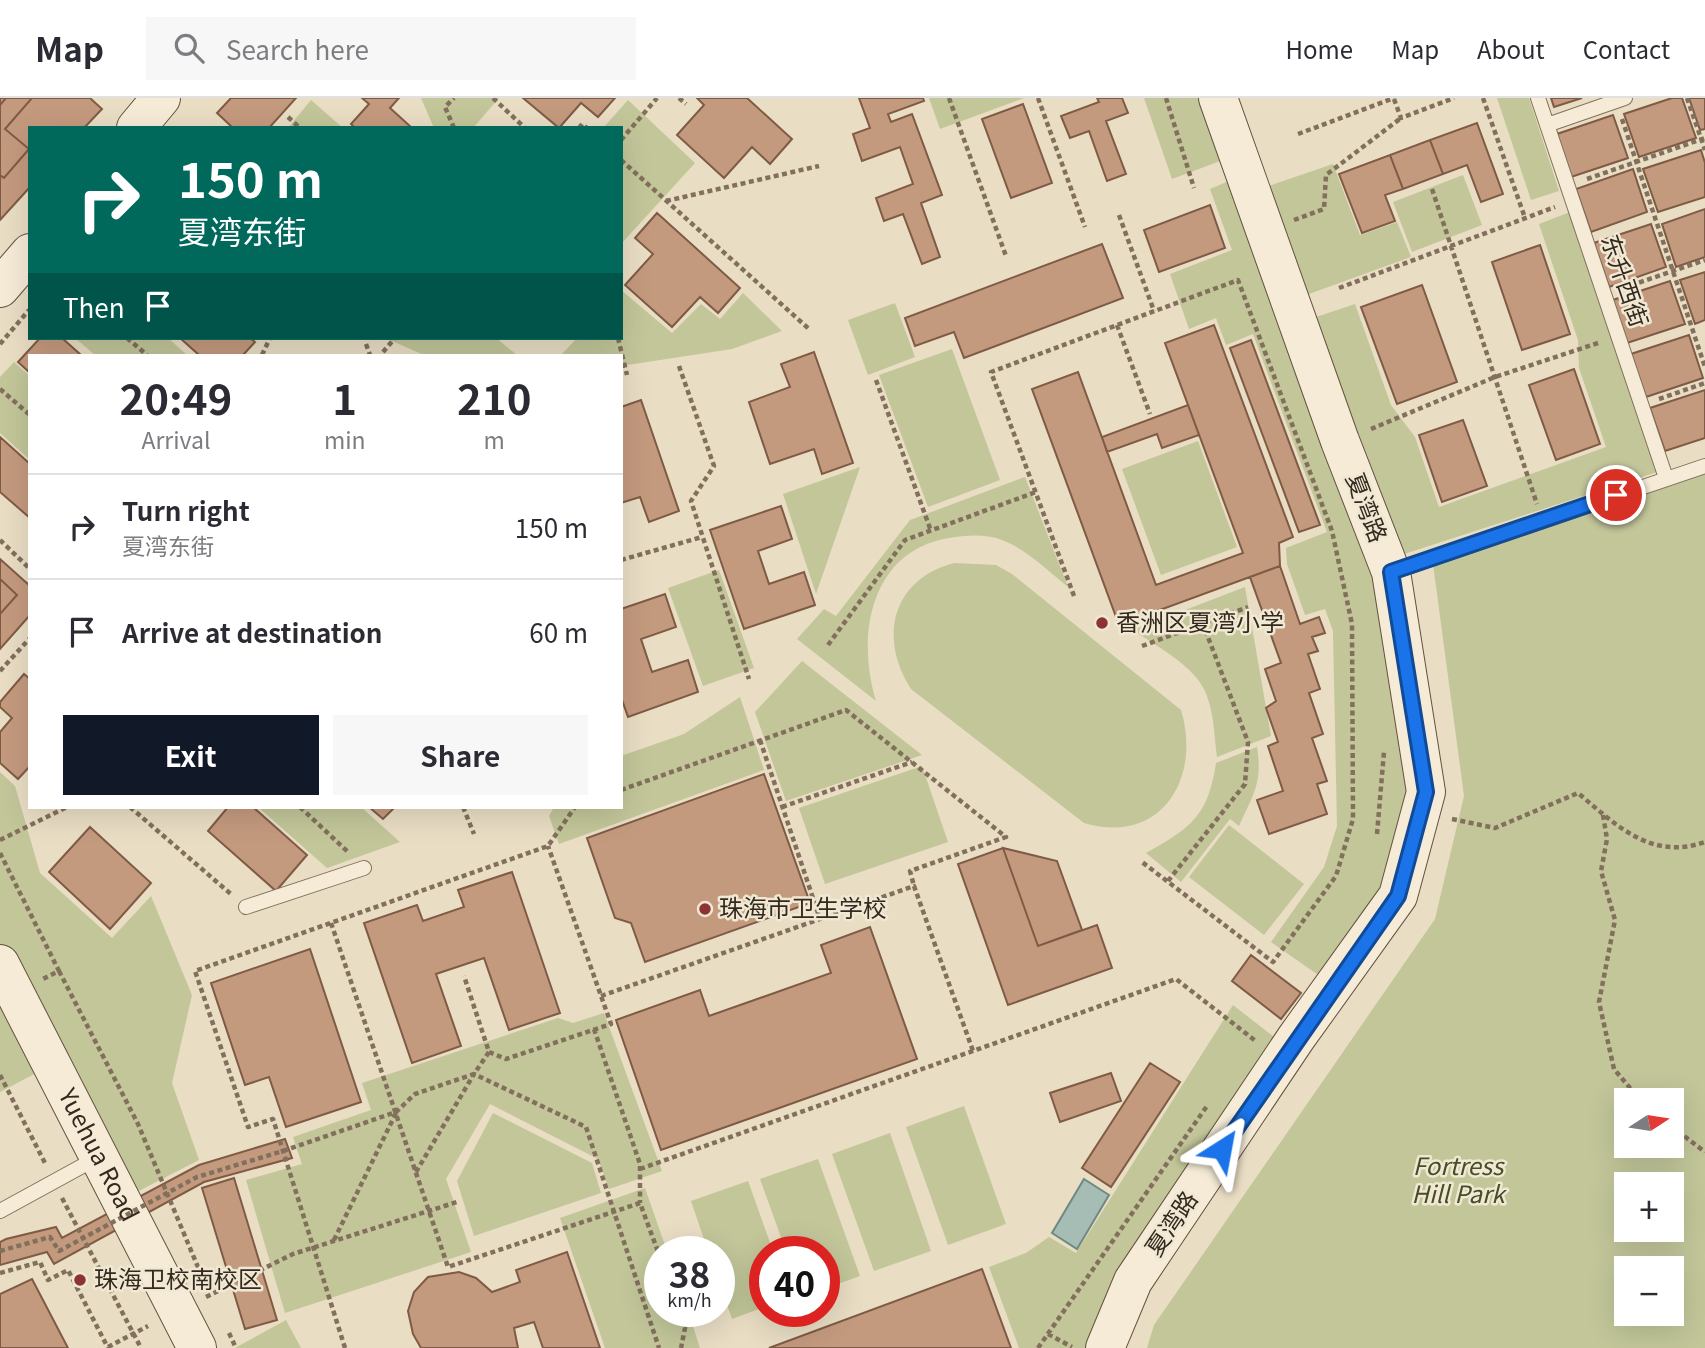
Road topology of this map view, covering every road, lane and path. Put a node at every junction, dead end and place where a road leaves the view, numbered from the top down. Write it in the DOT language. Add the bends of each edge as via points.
graph roads {
  1 [pos="161,98"];
  2 [pos="454,98"];
  3 [pos="493,98"];
  4 [pos="657,98"];
  5 [pos="679,98"];
  6 [pos="949,98"];
  7 [pos="1038,98"];
  8 [pos="1166,98"];
  9 [pos="1218,98"];
  10 [pos="1394,98"];
  11 [pos="1454,98"];
  12 [pos="1483,98"];
  13 [pos="1538,98"];
  14 [pos="1687,98"];
  15 [pos="1621,99"];
  16 [pos="685,104"];
  17 [pos="288,117"];
  18 [pos="1401,117"];
  19 [pos="1547,125"];
  20 [pos="138,126"];
  21 [pos="298,126"];
  22 [pos="453,126"];
  23 [pos="523,126"];
  24 [pos="1298,134"];
  25 [pos="623,138"];
  26 [pos="1703,139"];
  27 [pos="1705,150"];
  28 [pos="623,162"];
  29 [pos="1637,162"];
  30 [pos="819,166"];
  31 [pos="1567,185"];
  32 [pos="1194,188"];
  33 [pos="1432,189"];
  34 [pos="666,201"];
  35 [pos="1573,201"];
  36 [pos="1119,215"];
  37 [pos="1525,218"];
  38 [pos="1285,223"];
  39 [pos="1085,228"];
  40 [pos="1452,245"];
  41 [pos="28,255"];
  42 [pos="1006,257"];
  43 [pos="1705,260"];
  44 [pos="1673,271"];
  45 [pos="0,288"];
  46 [pos="1339,288"];
  47 [pos="1604,295"];
  48 [pos="28,311"];
  49 [pos="1154,311"];
  50 [pos="1116,325"];
  51 [pos="809,329"];
  52 [pos="1618,336"];
  53 [pos="129,340"];
  54 [pos="393,340"];
  55 [pos="0,344"];
  56 [pos="366,344"];
  57 [pos="383,352"];
  58 [pos="146,354"];
  59 [pos="370,354"];
  60 [pos="623,359"];
  61 [pos="679,366"];
  62 [pos="1705,367"];
  63 [pos="627,375"];
  64 [pos="1495,377"];
  65 [pos="876,380"];
  66 [pos="1705,383"];
  67 [pos="0,389"];
  68 [pos="1642,405"];
  69 [pos="28,413"];
  70 [pos="1150,414"];
  71 [pos="1363,418"];
  72 [pos="1378,426"];
  73 [pos="1368,431"];
  74 [pos="1705,466"];
  75 [pos="1666,478"];
  76 [pos="1036,492"];
  77 [pos="1542,520"];
  78 [pos="931,531"];
  79 [pos="702,537"];
  80 [pos="0,540"];
  81 [pos="623,559"];
  82 [pos="28,567"];
  83 [pos="1391,572"];
  84 [pos="1074,596"];
  85 [pos="1248,607"];
  86 [pos="1203,624"];
  87 [pos="28,640"];
  88 [pos="828,645"];
  89 [pos="1142,646"];
  90 [pos="0,671"];
  91 [pos="749,679"];
  92 [pos="760,740"];
  93 [pos="1384,742"];
  94 [pos="912,762"];
  95 [pos="623,789"];
  96 [pos="782,807"];
  97 [pos="63,809"];
  98 [pos="132,809"];
  99 [pos="302,809"];
  100 [pos="464,809"];
  101 [pos="574,809"];
  102 [pos="1602,814"];
  103 [pos="1443,818"];
  104 [pos="474,834"];
  105 [pos="0,840"];
  106 [pos="1376,841"];
  107 [pos="1705,842"];
  108 [pos="548,845"];
  109 [pos="0,853"];
  110 [pos="1142,862"];
  111 [pos="364,868"];
  112 [pos="1168,881"];
  113 [pos="914,886"];
  114 [pos="246,907"];
  115 [pos="820,919"];
  116 [pos="331,923"];
  117 [pos="59,971"];
  118 [pos="464,976"];
  119 [pos="8,979"];
  120 [pos="601,996"];
  121 [pos="594,1030"];
  122 [pos="1245,1050"];
  123 [pos="1267,1050"];
  124 [pos="973,1051"];
  125 [pos="489,1052"];
  126 [pos="474,1074"];
  127 [pos="0,1075"];
  128 [pos="1630,1088"];
  129 [pos="1214,1096"];
  130 [pos="396,1112"];
  131 [pos="1684,1136"];
  132 [pos="283,1151"];
  133 [pos="1705,1153"];
  134 [pos="99,1157"];
  135 [pos="640,1169"];
  136 [pos="416,1172"];
  137 [pos="54,1181"];
  138 [pos="457,1202"];
  139 [pos="640,1203"];
  140 [pos="0,1211"];
  141 [pos="429,1211"];
  142 [pos="614,1212"];
  143 [pos="128,1214"];
  144 [pos="652,1236"];
  145 [pos="333,1241"];
  146 [pos="312,1248"];
  147 [pos="0,1251"];
  148 [pos="0,1273"];
  149 [pos="194,1303"];
  150 [pos="215,1305"];
  151 [pos="685,1327"];
  152 [pos="133,1334"];
  153 [pos="1048,1335"];
  154 [pos="211,1337"];
  155 [pos="1079,1345"];
  156 [pos="108,1348"];
  157 [pos="141,1348"];
  158 [pos="236,1348"];
  159 [pos="345,1348"];
  160 [pos="659,1348"];
  161 [pos="681,1348"];
  162 [pos="1038,1348"];
  1 -- 20 [label="street"];
  2 -- 22 [label="path" via="445,107"];
  3 -- 23 [label="path"];
  4 -- 25 [label="path"];
  5 -- 16 [label="path"];
  6 -- 42 [label="path"];
  7 -- 39 [label="path"];
  8 -- 32 [label="path"];
  9 -- 38 [label="street, 夏湾路"];
  10 -- 18 [label="path"];
  10 -- 24 [label="path"];
  11 -- 18 [label="path"];
  12 -- 37 [label="path"];
  13 -- 19 [label="lane, 东升西街"];
  14 -- 26 [label="path"];
  15 -- 19 [label="lane"];
  15 -- 29 [label="path"];
  17 -- 21 [label="path"];
  18 -- 38 [label="path" via="1326,175 1324,209"];
  19 -- 31 [label="lane, 东升西街"];
  26 -- 27 [label="path"];
  26 -- 29 [label="path"];
  28 -- 34 [label="path"];
  29 -- 31 [label="path"];
  29 -- 44 [label="path"];
  30 -- 34 [label="path"];
  31 -- 35 [label="lane, 东升西街"];
  33 -- 40 [label="path"];
  34 -- 51 [label="path"];
  35 -- 37 [label="path"];
  35 -- 47 [label="lane, 东升西街"];
  36 -- 49 [label="path"];
  37 -- 40 [label="path"];
  38 -- 83 [label="street, 夏湾路"];
  40 -- 46 [label="path"];
  40 -- 64 [label="path"];
  41 -- 45 [label="street"];
  43 -- 44 [label="path"];
  44 -- 47 [label="path"];
  44 -- 62 [label="path"];
  47 -- 52 [label="lane, 东升西街"];
  48 -- 55 [label="path"];
  49 -- 50 [label="path"];
  49 -- 112 [label="path" via="1238,279 1332,531 1352,624 1353,819 1336,876 1273,961"];
  50 -- 70 [label="path"];
  50 -- 76 [label="path" via="991,372"];
  52 -- 64 [label="path"];
  52 -- 68 [label="lane, 东升西街"];
  53 -- 58 [label="path"];
  54 -- 57 [label="path"];
  56 -- 59 [label="path"];
  60 -- 63 [label="path"];
  61 -- 79 [label="path" via="714,466 691,501"];
  64 -- 72 [label="path"];
  64 -- 77 [label="path"];
  65 -- 78 [label="path"];
  66 -- 68 [label="path"];
  67 -- 69 [label="path"];
  68 -- 75 [label="lane, 东升西街"];
  71 -- 73 [label="path"];
  74 -- 75 [label="lane"];
  75 -- 77 [label="lane"];
  76 -- 78 [label="path"];
  76 -- 84 [label="path"];
  77 -- 83 [label="lane"];
  78 -- 88 [label="path" via="905,540"];
  79 -- 81 [label="path"];
  79 -- 91 [label="path"];
  80 -- 82 [label="path"];
  83 -- 103 [label="street, 夏湾路" via="1426,792"];
  85 -- 86 [label="path"];
  86 -- 89 [label="path"];
  86 -- 112 [label="path" via="1248,742 1245,784"];
  87 -- 90 [label="path"];
  92 -- 94 [label="path" via="846,710"];
  92 -- 95 [label="path"];
  92 -- 96 [label="path"];
  93 -- 106 [label="path"];
  94 -- 96 [label="path"];
  94 -- 113 [label="path" via="1006,837 910,871"];
  96 -- 115 [label="path"];
  97 -- 105 [label="path"];
  98 -- 114 [label="path"];
  99 -- 111 [label="path"];
  100 -- 104 [label="path"];
  101 -- 108 [label="path"];
  102 -- 103 [label="path" via="1578,793 1495,828"];
  102 -- 107 [label="path" via="1647,845"];
  102 -- 128 [label="path" via="1607,839 1601,871 1615,920 1599,1002 1614,1069"];
  103 -- 123 [label="street, 夏湾路" via="1398,896"];
  108 -- 116 [label="path"];
  108 -- 120 [label="path"];
  109 -- 117 [label="path"];
  110 -- 112 [label="path"];
  111 -- 114 [label="lane"];
  113 -- 115 [label="path"];
  113 -- 124 [label="path"];
  115 -- 120 [label="path"];
  116 -- 130 [label="path"];
  116 -- 132 [label="path" via="195,971 247,1127 273,1119"];
  117 -- 119 [label="path"];
  117 -- 149 [label="path" via="138,1124"];
  118 -- 125 [label="path"];
  119 -- 134 [label="street, Yuehua Road"];
  120 -- 121 [label="path" via="611,1024"];
  121 -- 125 [label="path" via="506,1059"];
  121 -- 135 [label="path"];
  122 -- 123 [label="path"];
  123 -- 124 [label="path" via="1176,979"];
  123 -- 155 [label="street, 夏湾路" via="1133,1281"];
  124 -- 135 [label="path"];
  125 -- 126 [label="path"];
  126 -- 130 [label="path" via="415,1094"];
  126 -- 136 [label="path"];
  126 -- 142 [label="path" via="586,1127"];
  127 -- 137 [label="path"];
  129 -- 153 [label="path"];
  130 -- 132 [label="path"];
  130 -- 136 [label="path"];
  130 -- 145 [label="path"];
  131 -- 133 [label="path"];
  132 -- 143 [label="path, bridge" via="197,1177"];
  132 -- 146 [label="path"];
  134 -- 137 [label="lane"];
  134 -- 143 [label="street, Yuehua Road"];
  135 -- 139 [label="path"];
  136 -- 141 [label="path"];
  137 -- 140 [label="lane"];
  137 -- 152 [label="path"];
  138 -- 141 [label="path"];
  139 -- 142 [label="path"];
  139 -- 144 [label="path"];
  141 -- 142 [label="path" via="448,1267"];
  141 -- 145 [label="path"];
  142 -- 160 [label="path"];
  143 -- 147 [label="path, bridge" via="59,1251 50,1237"];
  143 -- 149 [label="street, Yuehua Road"];
  145 -- 146 [label="path"];
  146 -- 149 [label="path"];
  146 -- 159 [label="path"];
  148 -- 156 [label="path" via="40,1262 48,1279 68,1270"];
  149 -- 150 [label="path"];
  149 -- 152 [label="path"];
  149 -- 154 [label="street, Yuehua Road"];
  151 -- 161 [label="path"];
  152 -- 156 [label="path"];
  152 -- 157 [label="path"];
  153 -- 155 [label="path"];
  153 -- 162 [label="path"];
  154 -- 158 [label="path"];
}
